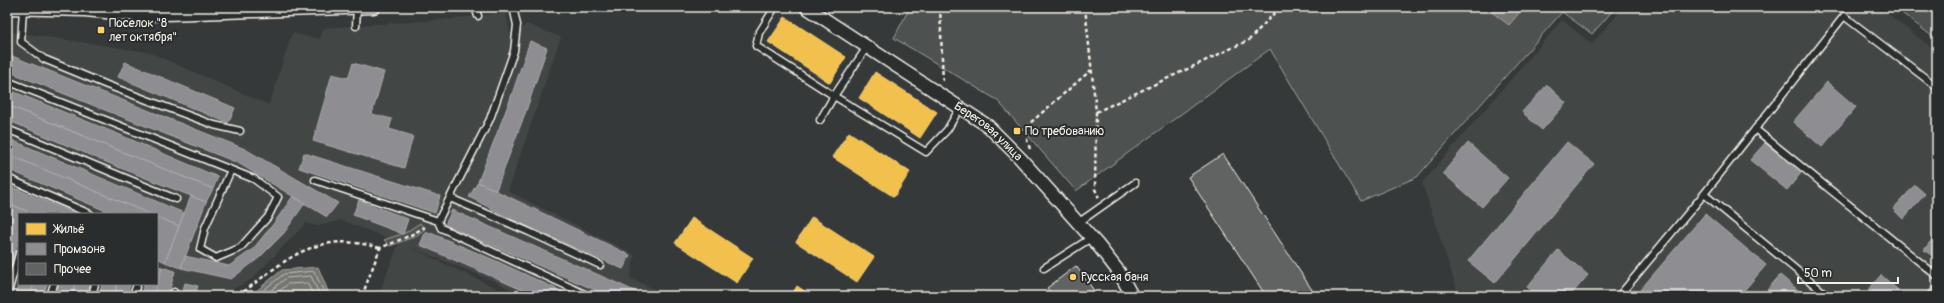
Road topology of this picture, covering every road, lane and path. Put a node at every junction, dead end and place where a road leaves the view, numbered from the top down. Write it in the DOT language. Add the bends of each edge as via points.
graph roads {
  1 [pos="374,7"];
  2 [pos="475,7"];
  3 [pos="513,7"];
  4 [pos="775,7"];
  5 [pos="806,7"];
  6 [pos="940,7"];
  7 [pos="1085,7"];
  8 [pos="1280,7"];
  9 [pos="7,8"];
  10 [pos="357,8"];
  11 [pos="23,9"];
  12 [pos="86,9"];
  13 [pos="478,16"];
  14 [pos="356,26"];
  15 [pos="867,47"];
  16 [pos="1091,70"];
  17 [pos="7,81"];
  18 [pos="1937,87"];
  19 [pos="834,96"];
  20 [pos="944,98"];
  21 [pos="960,108"];
  22 [pos="1096,112"];
  23 [pos="820,120"];
  24 [pos="7,129"];
  25 [pos="1755,129"];
  26 [pos="240,131"];
  27 [pos="1030,150"];
  28 [pos="230,170"];
  29 [pos="7,178"];
  30 [pos="315,180"];
  31 [pos="1135,183"];
  32 [pos="1704,194"];
  33 [pos="450,198"];
  34 [pos="176,199"];
  35 [pos="1103,206"];
  36 [pos="88,213"];
  37 [pos="438,221"];
  38 [pos="1078,223"];
  39 [pos="1091,238"];
  40 [pos="380,248"];
  41 [pos="18,258"];
  42 [pos="600,265"];
  43 [pos="1044,268"];
  44 [pos="1937,276"];
  45 [pos="54,285"];
  46 [pos="95,285"];
  47 [pos="137,285"];
  48 [pos="7,296"];
  49 [pos="50,296"];
  50 [pos="92,296"];
  51 [pos="133,296"];
  52 [pos="238,296"];
  53 [pos="362,296"];
  54 [pos="589,296"];
  55 [pos="1132,296"];
  56 [pos="1619,296"];
  57 [pos="1828,296"];
  1 -- 10 [label="street"];
  2 -- 13 [label="lane"];
  3 -- 33 [label="lane" via="517,25 514,51 490,119"];
  4 -- 19 [label="lane" via="759,33 756,46"];
  5 -- 15 [label="street, Береговая улица"];
  6 -- 20 [label="path"];
  7 -- 16 [label="path"];
  8 -- 22 [label="path" via="1249,40"];
  9 -- 11 [label="street"];
  10 -- 12 [label="street" via="136,15"];
  10 -- 14 [label="lane"];
  11 -- 12 [label="street"];
  11 -- 26 [label="lane" via="21,42 44,59 214,125"];
  15 -- 19 [label="lane"];
  15 -- 20 [label="street, Береговая улица"];
  16 -- 22 [label="path"];
  16 -- 27 [label="path" via="1029,124"];
  17 -- 28 [label="lane"];
  18 -- 25 [label="lane" via="1844,16"];
  19 -- 21 [label="lane" via="926,152 947,130"];
  19 -- 23 [label="lane"];
  20 -- 21 [label="street, Береговая улица"];
  21 -- 38 [label="street, Береговая улица" via="988,126"];
  22 -- 35 [label="path" via="1095,189"];
  24 -- 34 [label="lane"];
  25 -- 32 [label="lane"];
  25 -- 44 [label="lane"];
  28 -- 28 [label="lane" via="254,179 278,197 268,217 240,248 216,258 200,249 205,228"];
  29 -- 36 [label="lane"];
  30 -- 37 [label="lane"];
  31 -- 35 [label="lane"];
  32 -- 56 [label="lane"];
  32 -- 57 [label="lane"];
  33 -- 37 [label="lane"];
  33 -- 42 [label="lane"];
  35 -- 38 [label="lane"];
  37 -- 40 [label="path"];
  37 -- 54 [label="lane" via="441,228"];
  38 -- 39 [label="street, Береговая улица"];
  39 -- 43 [label="lane"];
  39 -- 55 [label="street, Береговая улица" via="1120,272"];
  40 -- 52 [label="path" via="360,242 330,242 297,253"];
  40 -- 53 [label="path"];
  41 -- 48 [label="lane"];
  45 -- 49 [label="lane"];
  46 -- 50 [label="lane"];
  47 -- 51 [label="lane"];
}
